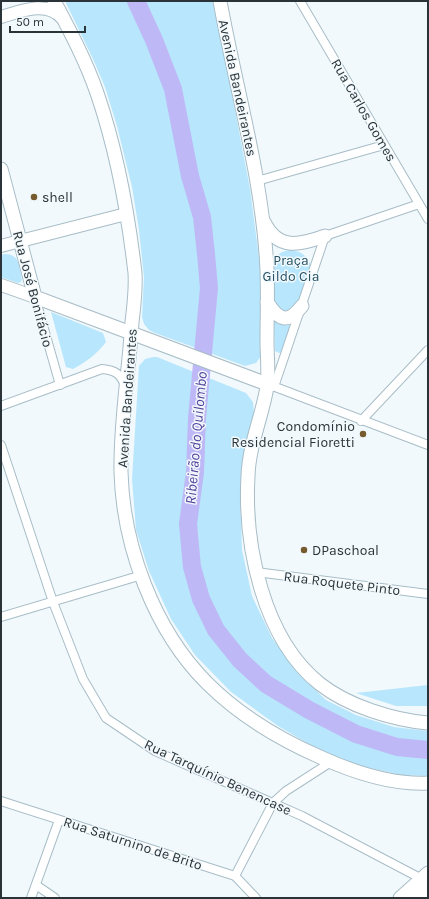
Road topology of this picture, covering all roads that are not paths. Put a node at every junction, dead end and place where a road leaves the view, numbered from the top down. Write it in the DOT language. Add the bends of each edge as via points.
graph roads {
  1 [pos="54,1"];
  2 [pos="220,1"];
  3 [pos="300,1"];
  4 [pos="37,4"];
  5 [pos="1,17"];
  6 [pos="65,22"];
  7 [pos="384,144"];
  8 [pos="1,170"];
  9 [pos="256,181"];
  10 [pos="419,204"];
  11 [pos="126,214"];
  12 [pos="262,218"];
  13 [pos="428,218"];
  14 [pos="325,236"];
  15 [pos="20,241"];
  16 [pos="1,246"];
  17 [pos="1,285"];
  18 [pos="35,297"];
  19 [pos="268,302"];
  20 [pos="302,306"];
  21 [pos="133,309"];
  22 [pos="106,324"];
  23 [pos="132,334"];
  24 [pos="428,350"];
  25 [pos="60,385"];
  26 [pos="270,385"];
  27 [pos="126,389"];
  28 [pos="1,406"];
  29 [pos="361,420"];
  30 [pos="1,445"];
  31 [pos="428,445"];
  32 [pos="256,572"];
  33 [pos="142,575"];
  34 [pos="428,594"];
  35 [pos="53,602"];
  36 [pos="1,617"];
  37 [pos="428,723"];
  38 [pos="331,762"];
  39 [pos="426,784"];
  40 [pos="1,801"];
  41 [pos="273,803"];
  42 [pos="59,820"];
  43 [pos="235,876"];
  44 [pos="426,881"];
  45 [pos="36,885"];
  46 [pos="31,898"];
  47 [pos="54,898"];
  48 [pos="256,898"];
  49 [pos="400,898"];
  50 [pos="416,898"];
  1 -- 6 [label="main road, Avenida Bandeirantes"];
  2 -- 9 [label="main road, Avenida Bandeirantes"];
  3 -- 7 [label="street, Rua Carlos Gomes"];
  4 -- 5 [label="main road, Avenida Bandeirantes"];
  4 -- 6 [label="main road, Avenida Bandeirantes" via="59,13"];
  6 -- 11 [label="main road, Avenida Bandeirantes" via="79,49 107,123"];
  7 -- 9 [label="street"];
  7 -- 10 [label="street, Rua Carlos Gomes"];
  8 -- 15 [label="main road, Rua José Bonifácio"];
  9 -- 12 [label="main road, Avenida Bandeirantes"];
  10 -- 13 [label="street, Rua Carlos Gomes"];
  10 -- 14 [label="street"];
  11 -- 15 [label="main road"];
  11 -- 21 [label="main road, Avenida Bandeirantes" via="135,277"];
  12 -- 14 [label="main road" via="280,241 305,243"];
  12 -- 19 [label="main road, Avenida Bandeirantes"];
  14 -- 20 [label="street"];
  15 -- 16 [label="main road"];
  15 -- 18 [label="main road, Rua José Bonifácio"];
  17 -- 18 [label="main road"];
  18 -- 22 [label="main road"];
  18 -- 25 [label="street, Rua José Bonifácio"];
  19 -- 20 [label="main road" via="276,315 284,319 293,316"];
  19 -- 26 [label="main road, Avenida Bandeirantes"];
  20 -- 26 [label="street"];
  21 -- 22 [label="main road" via="121,321"];
  21 -- 23 [label="main road, Avenida Bandeirantes"];
  22 -- 23 [label="main road"];
  23 -- 26 [label="main road"];
  23 -- 27 [label="main road, Avenida Bandeirantes"];
  24 -- 29 [label="street"];
  25 -- 27 [label="street" via="102,370 110,370 121,377"];
  25 -- 28 [label="street"];
  26 -- 29 [label="street"];
  26 -- 32 [label="main road, Avenida Bandeirantes" via="250,453 248,474 248,521"];
  27 -- 33 [label="main road, Avenida Bandeirantes" via="121,452 122,496 129,537"];
  29 -- 31 [label="street"];
  30 -- 35 [label="street, Rua Tarquínio Benencase"];
  32 -- 34 [label="street, Rua Roquete Pinto"];
  32 -- 37 [label="main road, Avenida Bandeirantes" via="265,600 287,647 319,683 338,697 365,708"];
  33 -- 35 [label="street"];
  33 -- 38 [label="main road, Avenida Bandeirantes" via="168,631 182,653 207,682 241,712 276,735"];
  35 -- 36 [label="street"];
  35 -- 41 [label="street, Rua Tarquínio Benencase" via="83,679 106,718 155,751"];
  38 -- 39 [label="main road, Avenida Bandeirantes" via="375,777"];
  38 -- 41 [label="street" via="286,791"];
  40 -- 42 [label="street, Rua Saturnino de Brito"];
  41 -- 43 [label="street"];
  41 -- 44 [label="street, Rua Tarquínio Benencase"];
  42 -- 43 [label="street, Rua Saturnino de Brito"];
  42 -- 45 [label="street"];
  43 -- 48 [label="street, Rua Saturnino de Brito"];
  44 -- 49 [label="main road"];
  44 -- 50 [label="main road"];
  45 -- 46 [label="street"];
  45 -- 47 [label="street"];
}
